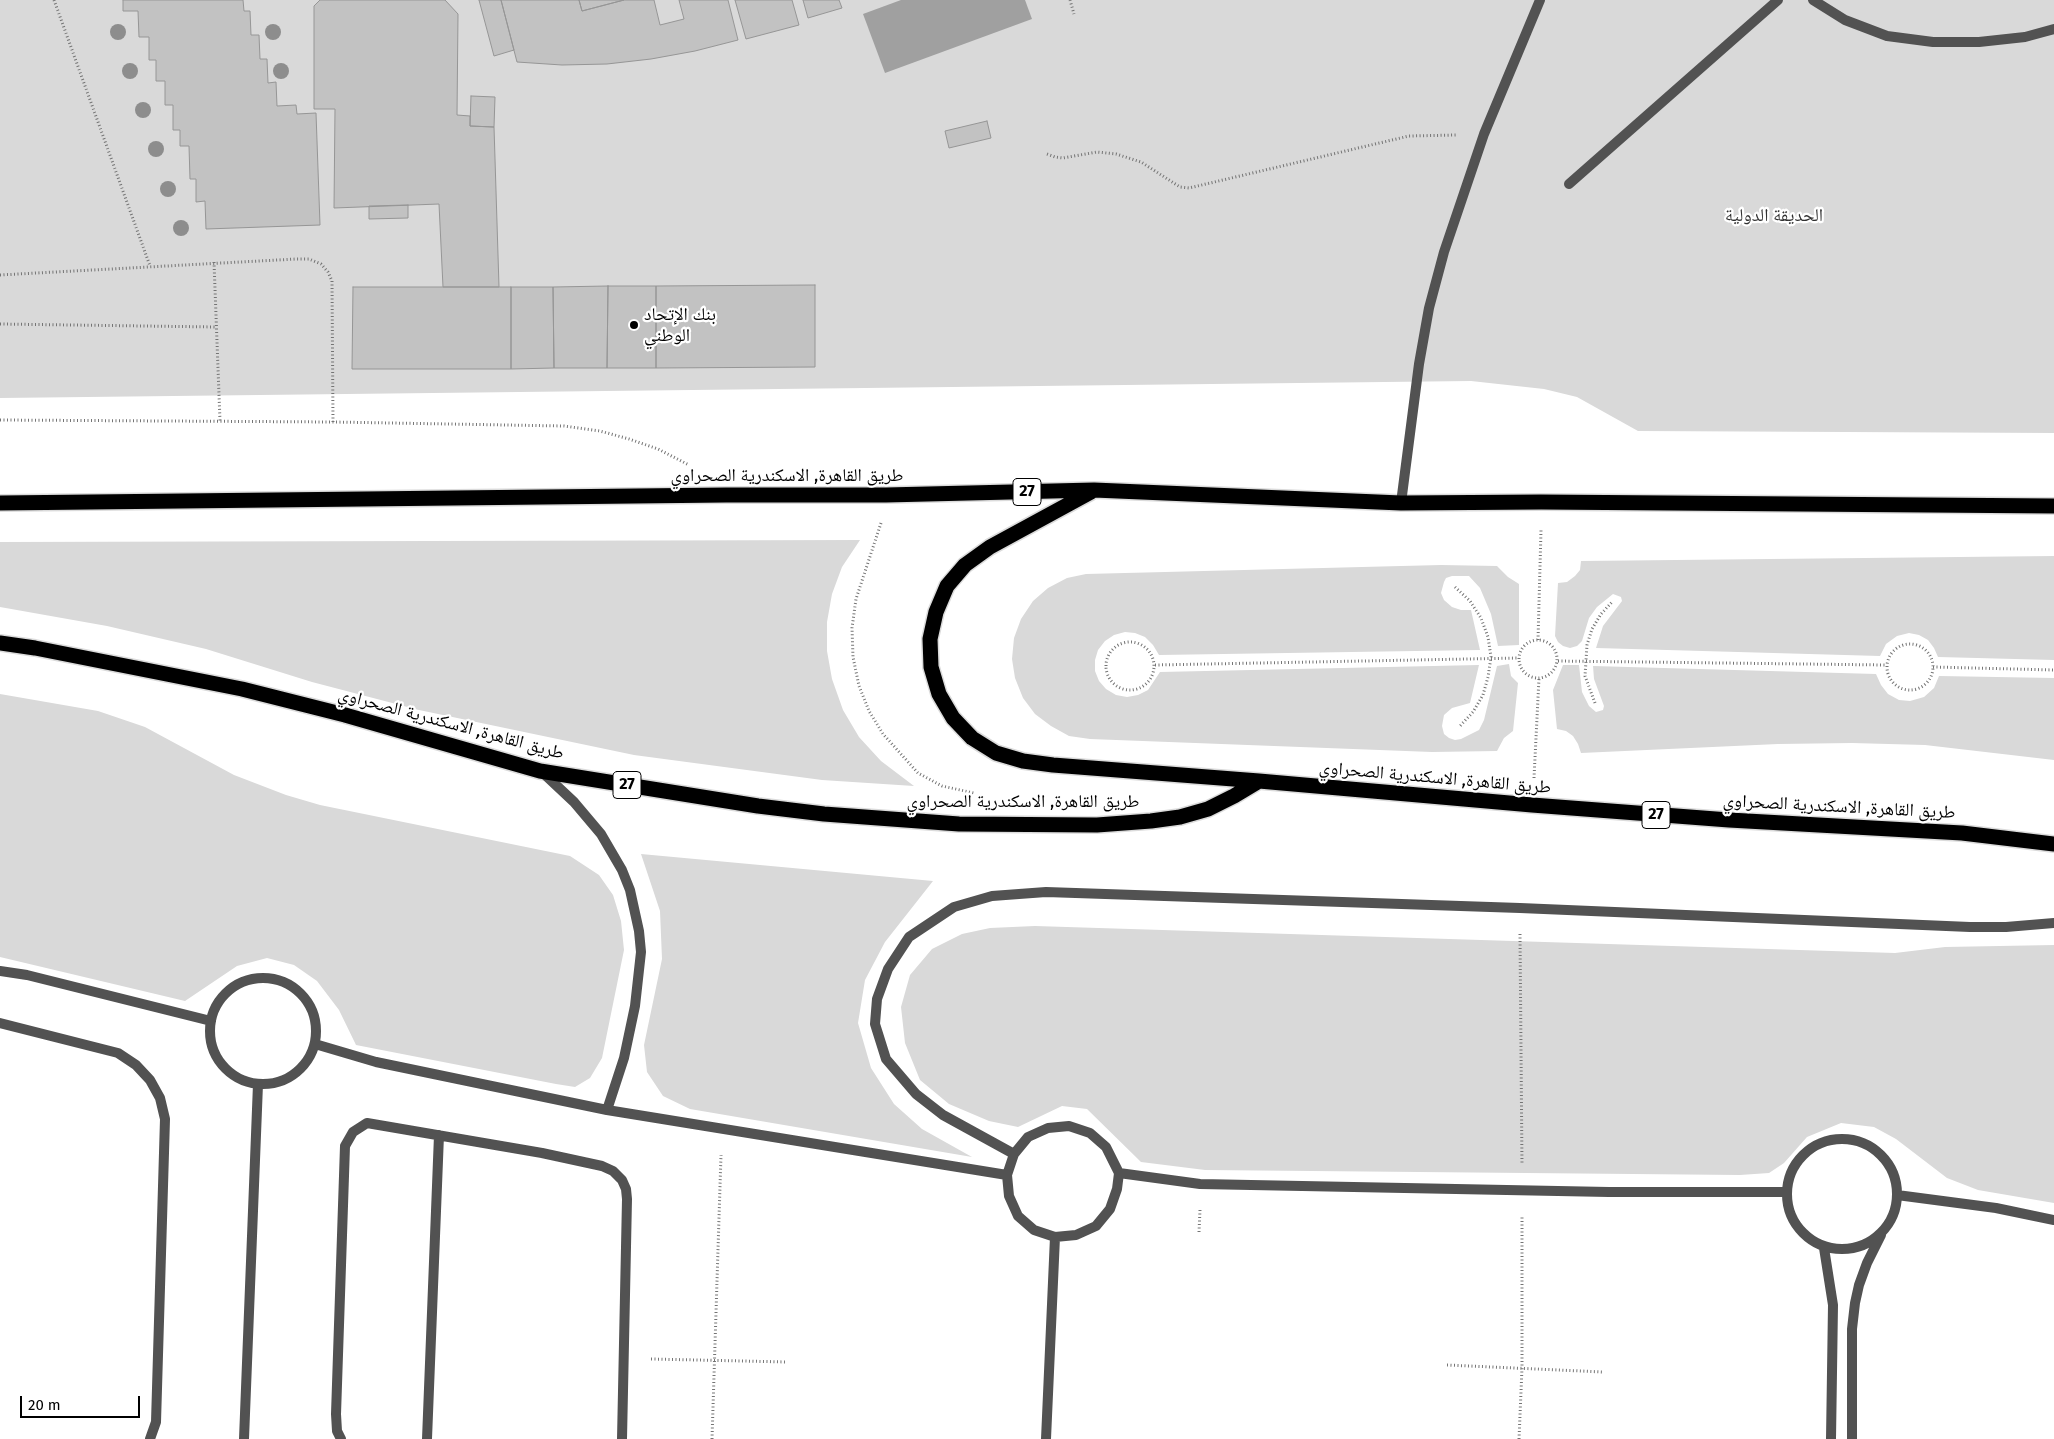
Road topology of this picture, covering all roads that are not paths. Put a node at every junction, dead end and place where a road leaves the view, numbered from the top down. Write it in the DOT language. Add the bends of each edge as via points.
graph roads {
  1 [pos="1540,0"];
  2 [pos="1778,0"];
  3 [pos="1813,0"];
  4 [pos="2054,30"];
  5 [pos="1569,184"];
  6 [pos="1094,490"];
  7 [pos="0,503"];
  8 [pos="1401,503"];
  9 [pos="2054,506"];
  10 [pos="0,643"];
  11 [pos="540,771"];
  12 [pos="1259,781"];
  13 [pos="2054,844"];
  14 [pos="2054,923"];
  15 [pos="0,971"];
  16 [pos="211,1021"];
  17 [pos="0,1024"];
  18 [pos="315,1044"];
  19 [pos="258,1084"];
  20 [pos="607,1110"];
  21 [pos="439,1135"];
  22 [pos="1014,1154"];
  23 [pos="1119,1173"];
  24 [pos="1007,1174"];
  25 [pos="1786,1192"];
  26 [pos="1897,1195"];
  27 [pos="2054,1220"];
  28 [pos="1882,1233"];
  29 [pos="1055,1237"];
  30 [pos="1824,1248"];
  31 [pos="150,1439"];
  32 [pos="244,1439"];
  33 [pos="341,1439"];
  34 [pos="427,1439"];
  35 [pos="622,1439"];
  36 [pos="1046,1439"];
  37 [pos="1831,1439"];
  38 [pos="1852,1439"];
  1 -- 8 [label="lane" via="1484,134 1444,252 1429,308"];
  2 -- 5 [label="lane"];
  3 -- 4 [label="lane" via="1845,20 1888,36 1933,42 1979,42"];
  6 -- 7 [label="highway, طريق القاهرة, الاسكندرية الصحراوي / 27" via="886,495"];
  6 -- 8 [label="highway, طريق القاهرة, الاسكندرية الصحراوي / 27"];
  6 -- 12 [label="highway, 27" via="990,547 965,565 947,586 936,612 930,639 931,667 939,694 953,718 972,738 996,753 1023,761"];
  8 -- 9 [label="highway, طريق القاهرة, الاسكندرية الصحراوي / 27"];
  10 -- 11 [label="highway, طريق القاهرة, الاسكندرية الصحراوي / 27" via="242,689"];
  11 -- 12 [label="highway, طريق القاهرة, الاسكندرية الصحراوي / 27" via="758,806 960,824 1152,822 1208,809"];
  11 -- 20 [label="lane" via="579,807 601,834 630,890 639,931 641,952 635,1006 624,1058"];
  12 -- 13 [label="highway, طريق القاهرة, الاسكندرية الصحراوي / 27" via="1532,806 1962,833"];
  14 -- 22 [label="lane" via="1970,927 1046,892 992,896 954,907 909,937 888,968 877,999 875,1024 886,1059 916,1094 943,1115"];
  15 -- 16 [label="lane"];
  16 -- 18 [label="lane" via="220,1000 238,984 252,979 282,981 306,1000 313,1014"];
  16 -- 19 [label="lane" via="210,1036 220,1063 231,1074"];
  17 -- 31 [label="lane" via="118,1054 136,1064 160,1098 164,1119 156,1422"];
  18 -- 19 [label="lane" via="309,1058 288,1079"];
  18 -- 20 [label="lane" via="376,1062"];
  19 -- 32 [label="lane"];
  20 -- 24 [label="lane"];
  21 -- 33 [label="lane" via="368,1123 353,1132 345,1146 336,1414"];
  21 -- 34 [label="lane"];
  21 -- 35 [label="lane" via="602,1166 622,1180 627,1199"];
  22 -- 23 [label="lane" via="1028,1138 1041,1131 1069,1126 1090,1133 1106,1148"];
  22 -- 24 [label="lane"];
  23 -- 25 [label="lane" via="1229,1185"];
  23 -- 29 [label="lane" via="1118,1188 1110,1209 1096,1226 1076,1235"];
  24 -- 29 [label="lane" via="1008,1196 1018,1216 1034,1230"];
  25 -- 26 [label="lane" via="1790,1173 1800,1157 1816,1145 1834,1139 1852,1139 1871,1146 1885,1159 1895,1176"];
  25 -- 30 [label="lane" via="1788,1210 1796,1226 1808,1239"];
  26 -- 27 [label="lane" via="2027,1213"];
  26 -- 28 [label="lane" via="1893,1215"];
  28 -- 30 [label="lane" via="1858,1247 1844,1250"];
  28 -- 38 [label="lane" via="1858,1285 1855,1303"];
  29 -- 36 [label="lane"];
  30 -- 37 [label="lane" via="1833,1305"];
}
